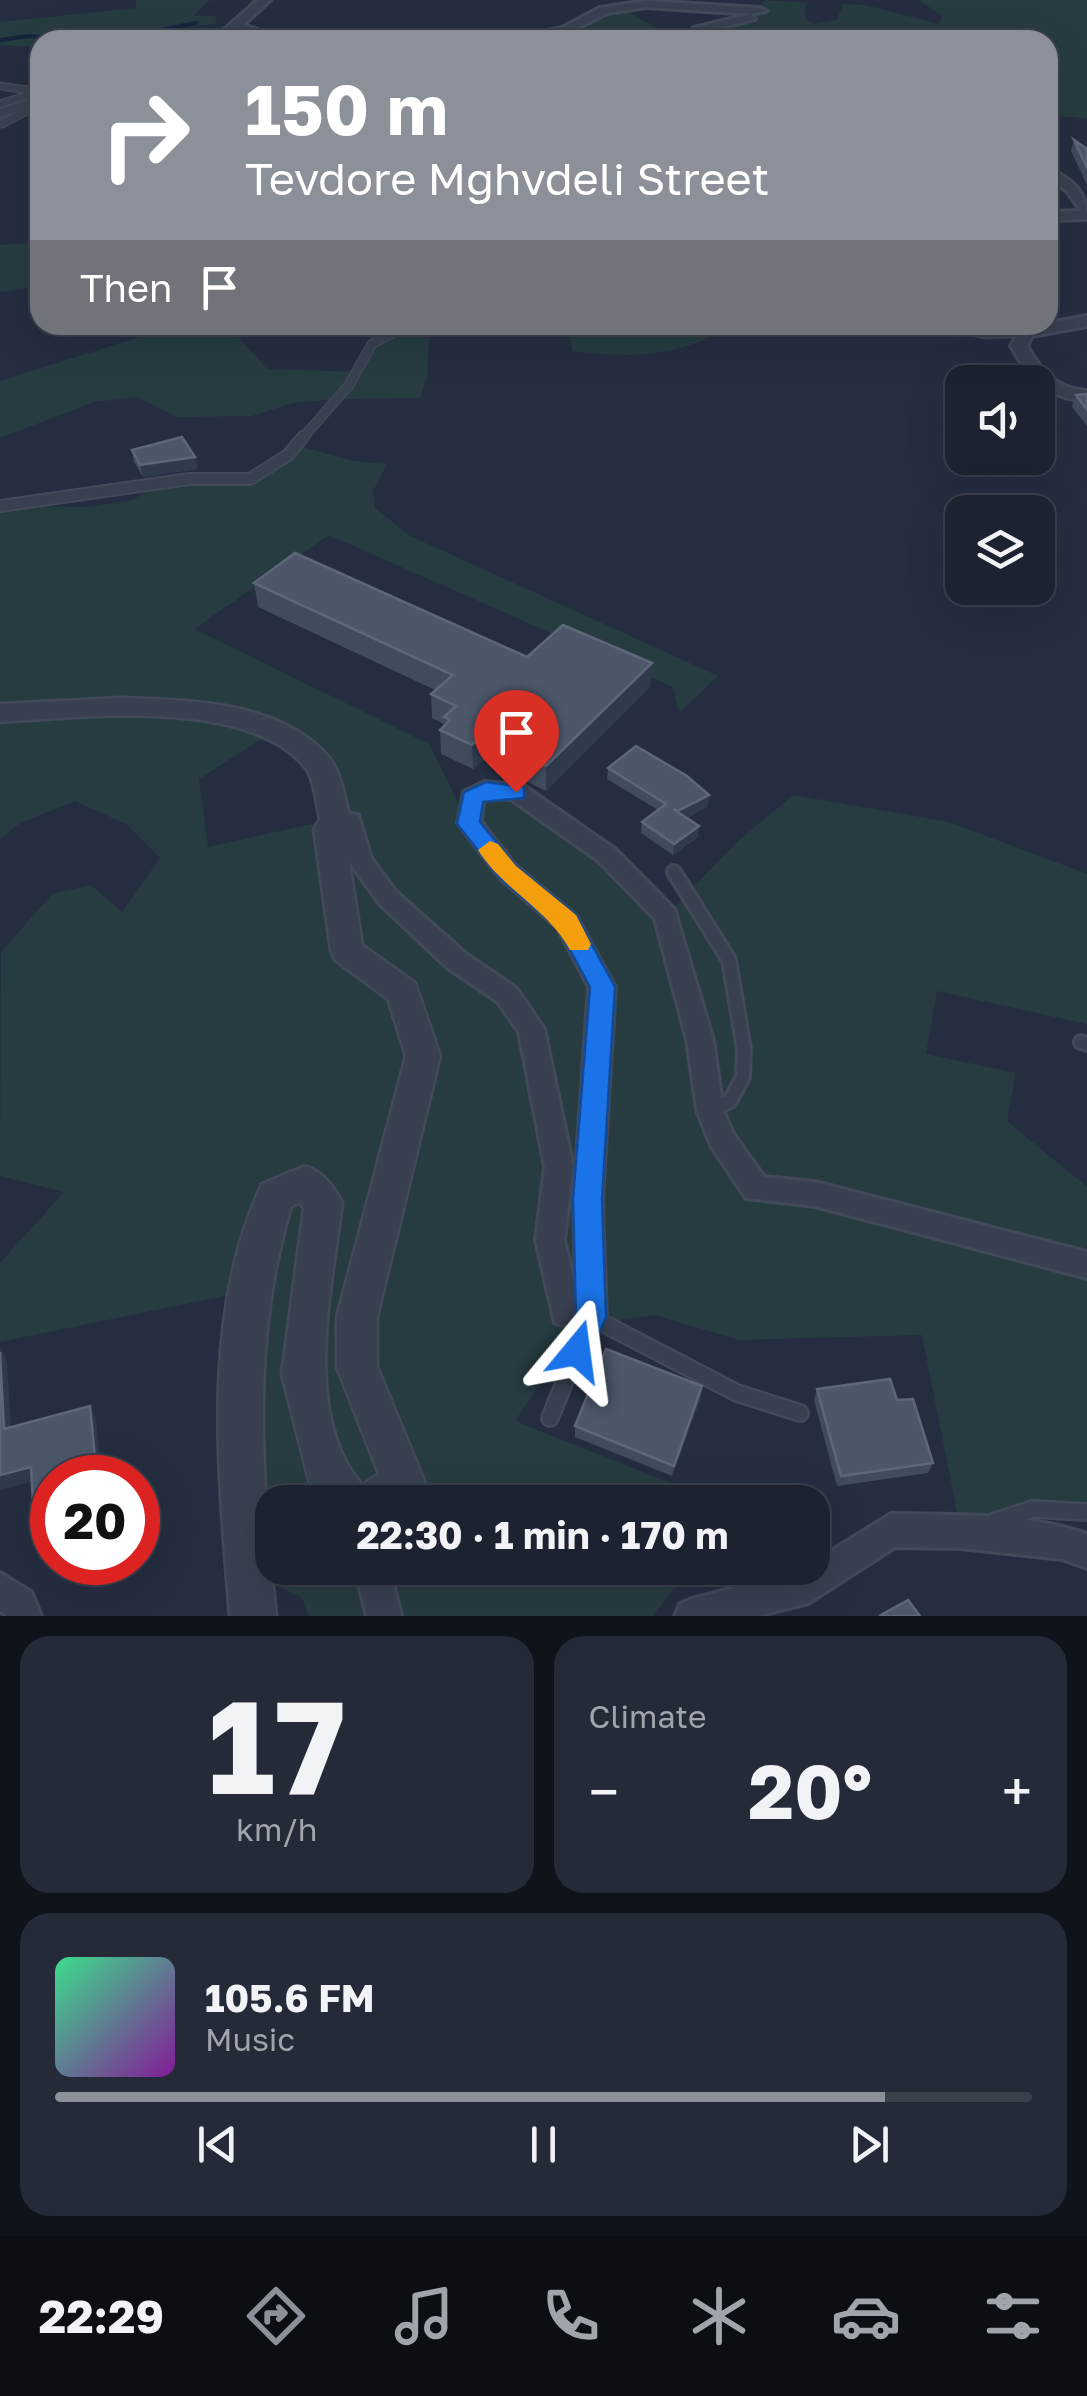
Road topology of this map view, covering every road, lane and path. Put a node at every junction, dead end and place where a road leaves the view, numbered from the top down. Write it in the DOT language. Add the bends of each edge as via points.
graph roads {
  1 [pos="265,0"];
  2 [pos="763,6"];
  3 [pos="239,27"];
  4 [pos="234,30"];
  5 [pos="248,30"];
  6 [pos="565,30"];
  7 [pos="698,30"];
  8 [pos="0,86"];
  9 [pos="30,94"];
  10 [pos="30,99"];
  11 [pos="30,102"];
  12 [pos="0,104"];
  13 [pos="1,118"];
  14 [pos="1058,179"];
  15 [pos="1087,213"];
  16 [pos="1058,215"];
  17 [pos="1087,321"];
  18 [pos="1058,326"];
  19 [pos="389,335"];
  20 [pos="1024,335"];
  21 [pos="1087,396"];
  22 [pos="0,506"];
  23 [pos="0,713"];
  24 [pos="336,819"];
  25 [pos="674,872"];
  26 [pos="710,1110"];
  27 [pos="1087,1265"];
  28 [pos="591,1317"];
  29 [pos="800,1413"];
  30 [pos="550,1418"];
  31 [pos="334,1485"];
  32 [pos="401,1485"];
  33 [pos="1087,1512"];
  34 [pos="961,1532"];
  35 [pos="1087,1551"];
  36 [pos="376,1585"];
  37 [pos="0,1590"];
  38 [pos="24,1616"];
  39 [pos="254,1616"];
  40 [pos="384,1616"];
  41 [pos="692,1616"];
  1 -- 3 [label="street"];
  2 -- 6 [label="street" via="646,4 604,10"];
  2 -- 7 [label="street"];
  3 -- 4 [label="street"];
  3 -- 5 [label="street"];
  8 -- 9 [label="lane"];
  10 -- 12 [label="lane"];
  11 -- 13 [label="street"];
  14 -- 15 [label="street"];
  15 -- 16 [label="street"];
  17 -- 18 [label="street"];
  19 -- 22 [label="lane" via="372,344 358,372 288,455 250,479 189,479"];
  20 -- 21 [label="street" via="1019,346 1042,384"];
  23 -- 24 [label="street" via="77,709 232,717 284,734 318,763"];
  24 -- 28 [label="street" via="350,820 360,860 388,898 457,961 507,995 531,1030 559,1167 550,1240 566,1313"];
  24 -- 32 [label="street" via="329,830 347,951 403,992 423,1056 356,1317 358,1366"];
  25 -- 26 [label="lane" via="730,960 744,1049 743,1077 730,1101"];
  26 -- 27 [label="street" via="756,1189 815,1194"];
  26 -- 28 [label="street" via="700,1040 666,915 608,856 516,792 486,790 472,798 468,824 508,872 567,922 602,987 588,1199"];
  28 -- 29 [label="lane" via="737,1393"];
  28 -- 30 [label="lane"];
  31 -- 39 [label="street" via="302,1374 323,1203 306,1182 275,1196 240,1360 238,1454"];
  33 -- 34 [label="lane" via="1033,1510"];
  34 -- 35 [label="street" via="1062,1542"];
  34 -- 41 [label="street" via="891,1530 808,1586"];
  36 -- 40 [label="street"];
  37 -- 38 [label="street"];
}
